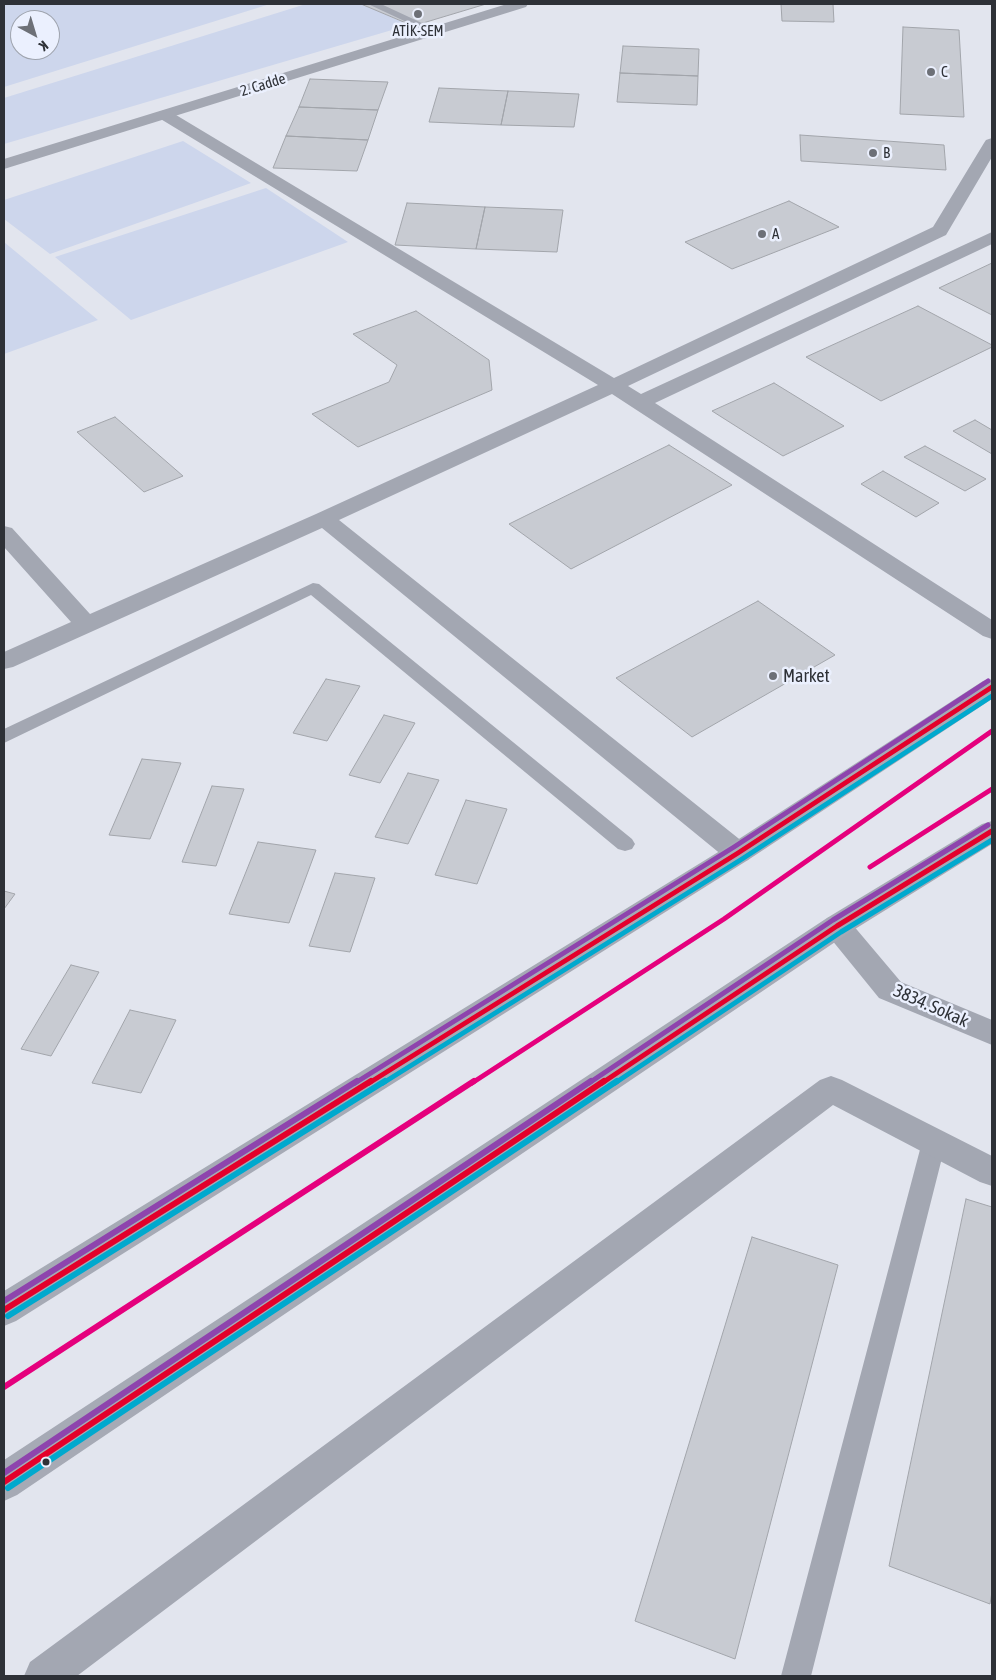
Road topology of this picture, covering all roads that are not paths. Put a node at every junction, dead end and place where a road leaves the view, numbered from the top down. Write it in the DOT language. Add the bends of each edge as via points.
graph roads {
  1 [pos="373,4"];
  2 [pos="521,4"];
  3 [pos="434,31"];
  4 [pos="165,115"];
  5 [pos="992,143"];
  6 [pos="4,164"];
  7 [pos="992,237"];
  8 [pos="613,386"];
  9 [pos="640,402"];
  10 [pos="324,519"];
  11 [pos="4,533"];
  12 [pos="86,624"];
  13 [pos="992,631"];
  14 [pos="4,661"];
  15 [pos="992,687"];
  16 [pos="4,737"];
  17 [pos="992,831"];
  18 [pos="625,844"];
  19 [pos="738,853"];
  20 [pos="837,926"];
  21 [pos="992,1033"];
  22 [pos="934,1142"];
  23 [pos="992,1172"];
  24 [pos="4,1310"];
  25 [pos="4,1482"];
  26 [pos="44,1676"];
  27 [pos="796,1676"];
  1 -- 3 [label="lane"];
  2 -- 3 [label="street, 2. Cadde"];
  3 -- 4 [label="street, 2. Cadde"];
  4 -- 6 [label="street, 2. Cadde"];
  4 -- 8 [label="street"];
  5 -- 8 [label="street" via="940,231"];
  7 -- 9 [label="street"];
  8 -- 9 [label="street"];
  8 -- 10 [label="street"];
  9 -- 13 [label="street"];
  10 -- 12 [label="street"];
  10 -- 19 [label="street"];
  11 -- 12 [label="street"];
  12 -- 14 [label="street"];
  15 -- 19 [label="main road"];
  16 -- 18 [label="lane" via="313,588"];
  17 -- 20 [label="main road"];
  19 -- 24 [label="main road"];
  20 -- 21 [label="street, 3834. Sokak" via="890,990"];
  20 -- 25 [label="main road"];
  22 -- 23 [label="street"];
  22 -- 26 [label="street" via="830,1089"];
  22 -- 27 [label="lane"];
}
